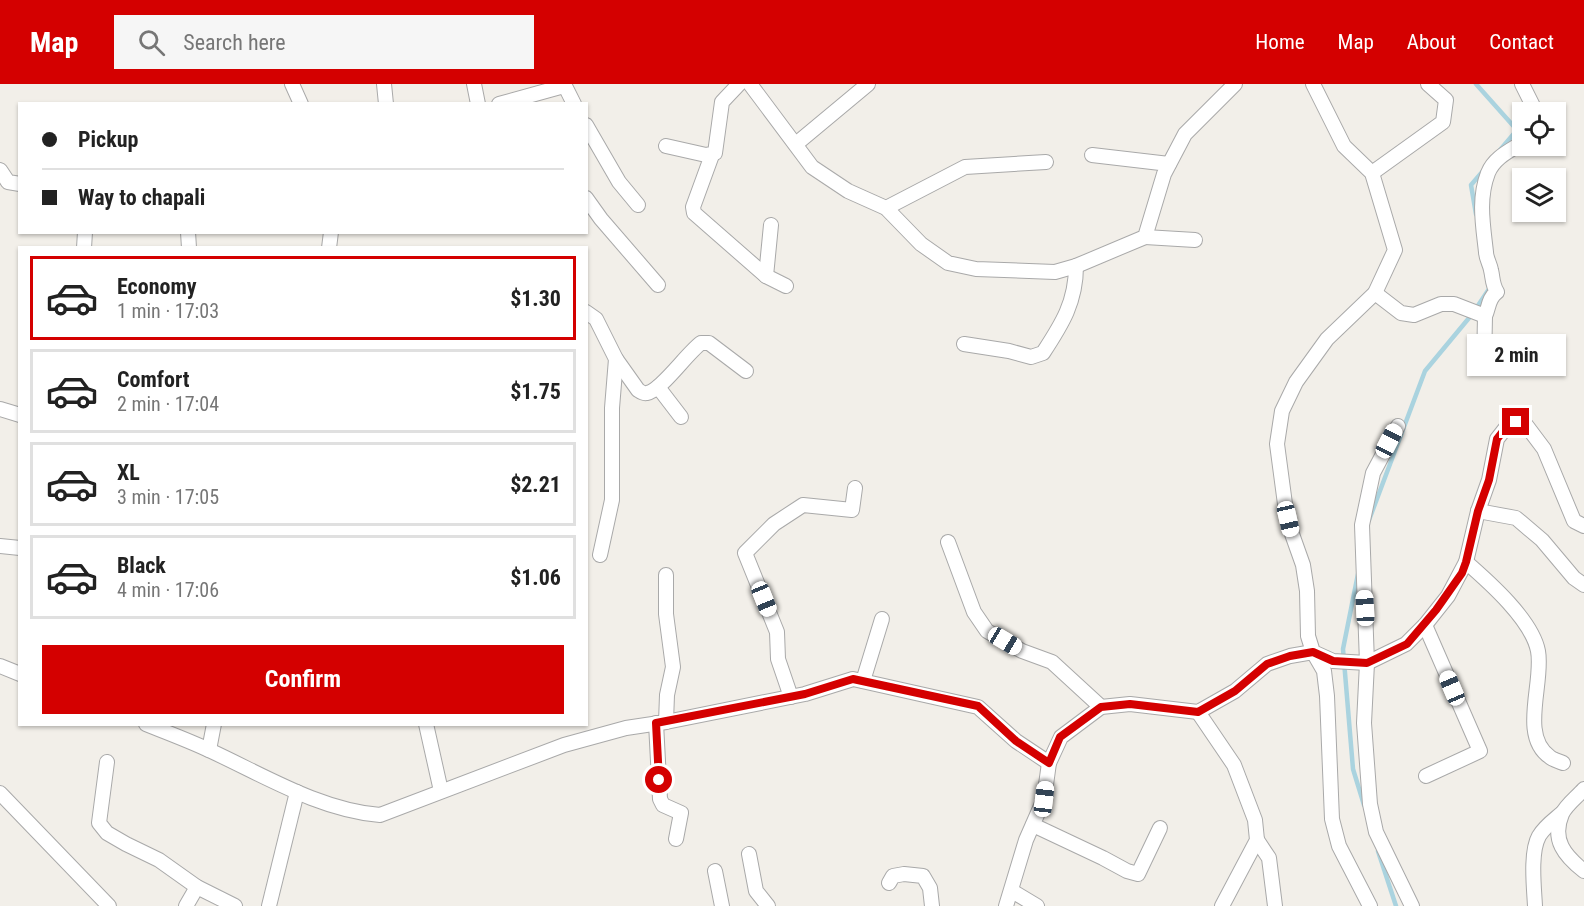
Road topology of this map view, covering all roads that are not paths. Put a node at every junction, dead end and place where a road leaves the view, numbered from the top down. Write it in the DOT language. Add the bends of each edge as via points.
graph roads {
  1 [pos="292,84"];
  2 [pos="384,84"];
  3 [pos="474,84"];
  4 [pos="739,84"];
  5 [pos="750,84"];
  6 [pos="868,84"];
  7 [pos="1235,84"];
  8 [pos="1313,84"];
  9 [pos="1428,84"];
  10 [pos="1522,84"];
  11 [pos="564,85"];
  12 [pos="300,102"];
  13 [pos="386,102"];
  14 [pos="478,102"];
  15 [pos="506,102"];
  16 [pos="573,102"];
  17 [pos="1531,102"];
  18 [pos="588,128"];
  19 [pos="796,144"];
  20 [pos="666,146"];
  21 [pos="1512,148"];
  22 [pos="712,155"];
  23 [pos="1092,155"];
  24 [pos="1046,162"];
  25 [pos="1169,164"];
  26 [pos="0,170"];
  27 [pos="1372,173"];
  28 [pos="0,180"];
  29 [pos="18,184"];
  30 [pos="588,201"];
  31 [pos="638,205"];
  32 [pos="886,208"];
  33 [pos="771,225"];
  34 [pos="1145,237"];
  35 [pos="1195,240"];
  36 [pos="1076,266"];
  37 [pos="766,276"];
  38 [pos="658,285"];
  39 [pos="786,286"];
  40 [pos="1375,293"];
  41 [pos="588,313"];
  42 [pos="1485,316"];
  43 [pos="964,344"];
  44 [pos="616,359"];
  45 [pos="1484,366"];
  46 [pos="746,370"];
  47 [pos="658,387"];
  48 [pos="0,410"];
  49 [pos="18,414"];
  50 [pos="681,417"];
  51 [pos="1398,426"];
  52 [pos="855,488"];
  53 [pos="1478,511"];
  54 [pos="1584,526"];
  55 [pos="948,542"];
  56 [pos="0,546"];
  57 [pos="18,548"];
  58 [pos="600,555"];
  59 [pos="1466,562"];
  60 [pos="666,575"];
  61 [pos="1584,585"];
  62 [pos="882,619"];
  63 [pos="1425,625"];
  64 [pos="1313,652"];
  65 [pos="1365,662"];
  66 [pos="0,666"];
  67 [pos="18,673"];
  68 [pos="863,681"];
  69 [pos="791,697"];
  70 [pos="1101,707"];
  71 [pos="1198,712"];
  72 [pos="661,723"];
  73 [pos="153,726"];
  74 [pos="214,726"];
  75 [pos="426,726"];
  76 [pos="209,750"];
  77 [pos="107,762"];
  78 [pos="1049,763"];
  79 [pos="1563,763"];
  80 [pos="1426,776"];
  81 [pos="1584,789"];
  82 [pos="297,792"];
  83 [pos="441,792"];
  84 [pos="0,793"];
  85 [pos="1562,813"];
  86 [pos="1033,825"];
  87 [pos="1160,828"];
  88 [pos="676,839"];
  89 [pos="1257,840"];
  90 [pos="749,854"];
  91 [pos="715,871"];
  92 [pos="1584,871"];
  93 [pos="889,884"];
  94 [pos="197,887"];
  95 [pos="1012,891"];
  96 [pos="763,905"];
  97 [pos="109,906"];
  98 [pos="186,906"];
  99 [pos="235,906"];
  100 [pos="269,906"];
  101 [pos="722,906"];
  102 [pos="932,906"];
  103 [pos="1006,906"];
  104 [pos="1037,906"];
  105 [pos="1222,906"];
  106 [pos="1275,906"];
  107 [pos="1370,906"];
  108 [pos="1412,906"];
  109 [pos="1535,906"];
  1 -- 12 [label="street"];
  2 -- 13 [label="street"];
  3 -- 14 [label="street"];
  4 -- 22 [label="street" via="722,102"];
  5 -- 19 [label="street"];
  6 -- 19 [label="street"];
  7 -- 25 [label="street" via="1185,134"];
  8 -- 27 [label="street" via="1344,146"];
  9 -- 27 [label="street" via="1446,100 1443,122"];
  10 -- 17 [label="street"];
  11 -- 15 [label="street"];
  11 -- 16 [label="street"];
  18 -- 31 [label="street" via="619,182"];
  19 -- 32 [label="street" via="812,167 848,191"];
  20 -- 22 [label="street"];
  21 -- 42 [label="street" via="1488,173 1482,197 1486,251 1497,292"];
  22 -- 37 [label="street" via="694,213"];
  23 -- 25 [label="street"];
  24 -- 32 [label="street" via="965,167"];
  25 -- 34 [label="street"];
  26 -- 28 [label="street"];
  26 -- 29 [label="street" via="8,182"];
  27 -- 40 [label="street" via="1395,250"];
  30 -- 38 [label="street"];
  32 -- 36 [label="street" via="921,244 948,263 976,269 1055,272"];
  33 -- 37 [label="street"];
  34 -- 35 [label="street"];
  34 -- 36 [label="street"];
  36 -- 43 [label="street" via="1076,286 1069,308 1043,353 1031,357"];
  37 -- 39 [label="street"];
  40 -- 42 [label="street" via="1401,313 1414,315 1442,304 1454,304"];
  40 -- 64 [label="street" via="1327,339 1296,382 1282,411 1278,433 1285,504 1303,566 1308,636"];
  41 -- 44 [label="street" via="596,319"];
  42 -- 45 [label="street"];
  44 -- 47 [label="street" via="638,390 648,393"];
  44 -- 58 [label="street" via="612,500"];
  46 -- 47 [label="street" via="709,343 701,343"];
  47 -- 50 [label="street"];
  48 -- 49 [label="street"];
  51 -- 65 [label="street" via="1373,473 1362,525"];
  52 -- 69 [label="street" via="852,510 803,505 774,524 745,553 777,632 778,659"];
  53 -- 54 [label="street" via="1497,439 1508,425 1516,422 1526,425 1545,449 1574,521"];
  53 -- 59 [label="street"];
  53 -- 61 [label="street" via="1516,518"];
  55 -- 70 [label="street" via="974,612 987,631 1052,662"];
  56 -- 57 [label="street"];
  59 -- 63 [label="street" via="1448,596"];
  59 -- 79 [label="street" via="1499,591 1530,630 1538,651 1534,726 1538,742 1549,757"];
  60 -- 72 [label="street" via="673,667"];
  62 -- 68 [label="street"];
  63 -- 65 [label="street" via="1407,644"];
  63 -- 80 [label="street" via="1480,752"];
  64 -- 65 [label="street" via="1333,661"];
  64 -- 71 [label="street" via="1267,664 1235,691"];
  64 -- 107 [label="street" via="1324,671 1326,688 1332,819 1339,846"];
  65 -- 108 [label="street" via="1364,723 1370,804 1376,832"];
  66 -- 67 [label="street"];
  68 -- 69 [label="street" via="853,679"];
  68 -- 78 [label="street" via="978,706 1016,741"];
  69 -- 72 [label="street"];
  70 -- 71 [label="street" via="1130,704"];
  70 -- 78 [label="street" via="1060,737"];
  71 -- 89 [label="street" via="1233,765 1255,820"];
  72 -- 83 [label="street" via="564,745"];
  72 -- 88 [label="street" via="660,800 681,813"];
  73 -- 76 [label="street"];
  74 -- 76 [label="street"];
  75 -- 83 [label="street"];
  76 -- 82 [label="street"];
  77 -- 94 [label="street" via="99,823 107,833 159,860"];
  78 -- 86 [label="street" via="1044,799"];
  81 -- 85 [label="street"];
  82 -- 83 [label="street" via="357,813 380,815"];
  82 -- 100 [label="street"];
  84 -- 97 [label="street"];
  85 -- 92 [label="street" via="1558,829 1560,848"];
  85 -- 109 [label="street" via="1538,838"];
  86 -- 87 [label="street" via="1138,874"];
  86 -- 95 [label="street"];
  89 -- 105 [label="street"];
  89 -- 106 [label="street" via="1269,858"];
  90 -- 96 [label="street" via="756,891"];
  91 -- 101 [label="street"];
  93 -- 102 [label="street" via="893,876 923,876 930,888"];
  94 -- 98 [label="street"];
  94 -- 99 [label="street"];
  95 -- 103 [label="street"];
  95 -- 104 [label="street"];
}
